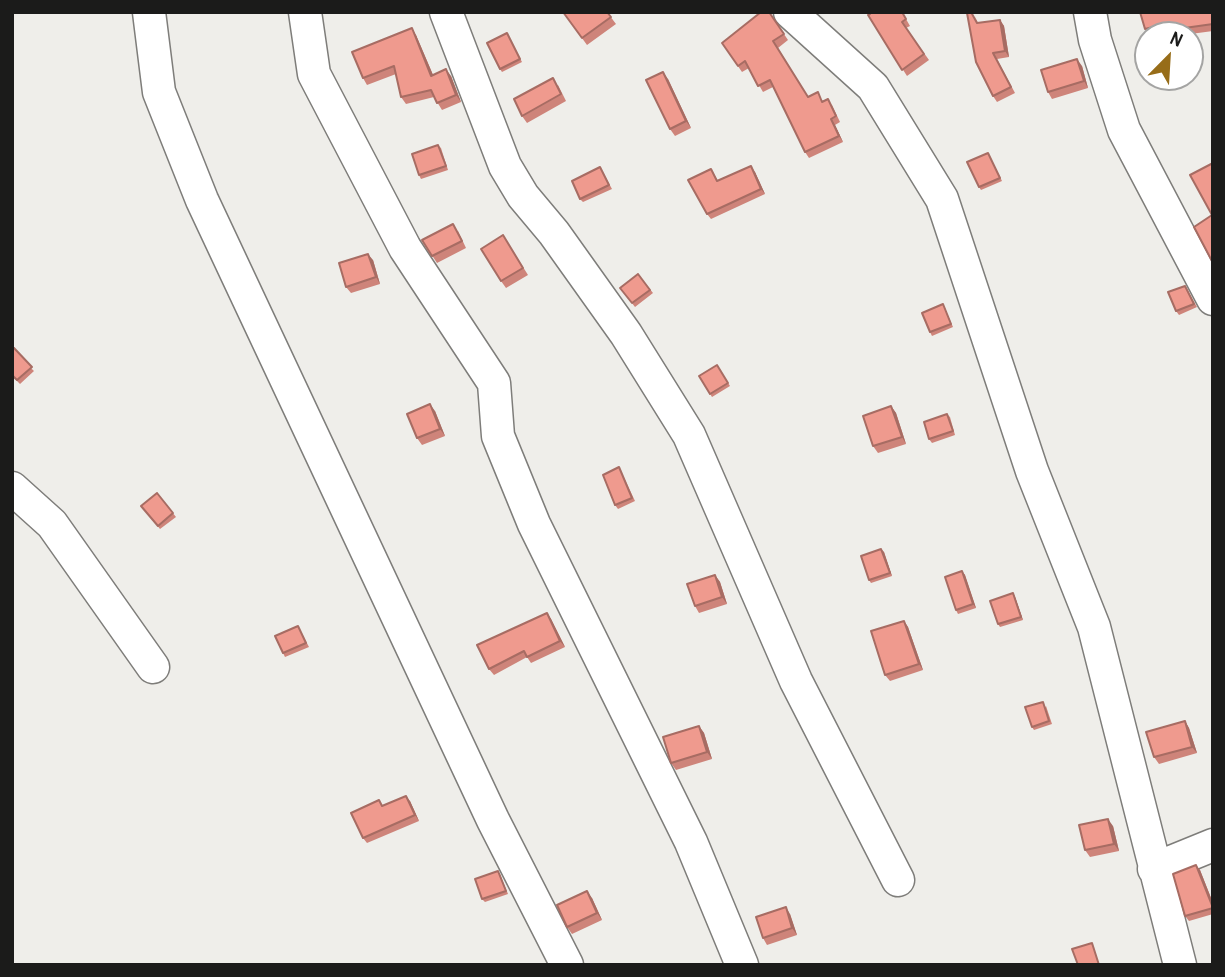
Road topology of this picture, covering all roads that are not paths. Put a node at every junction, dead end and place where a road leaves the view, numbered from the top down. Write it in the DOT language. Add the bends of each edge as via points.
graph roads {
  1 [pos="149,12"];
  2 [pos="305,12"];
  3 [pos="446,12"];
  4 [pos="790,12"];
  5 [pos="1090,12"];
  6 [pos="1213,299"];
  7 [pos="18,501"];
  8 [pos="153,667"];
  9 [pos="1213,845"];
  10 [pos="1154,869"];
  11 [pos="898,880"];
  12 [pos="566,965"];
  13 [pos="742,965"];
  14 [pos="1180,965"];
  1 -- 12 [label="street" via="159,92 202,200"];
  2 -- 13 [label="street" via="314,74 405,248 494,383 498,436 534,524 691,842"];
  3 -- 11 [label="street" via="505,166 626,334 689,435 796,681"];
  4 -- 10 [label="street" via="873,87 942,199 1032,471 1094,627"];
  5 -- 6 [label="street" via="1094,40 1124,130"];
  7 -- 8 [label="street" via="52,524"];
  9 -- 10 [label="street"];
  10 -- 14 [label="street"];
}
